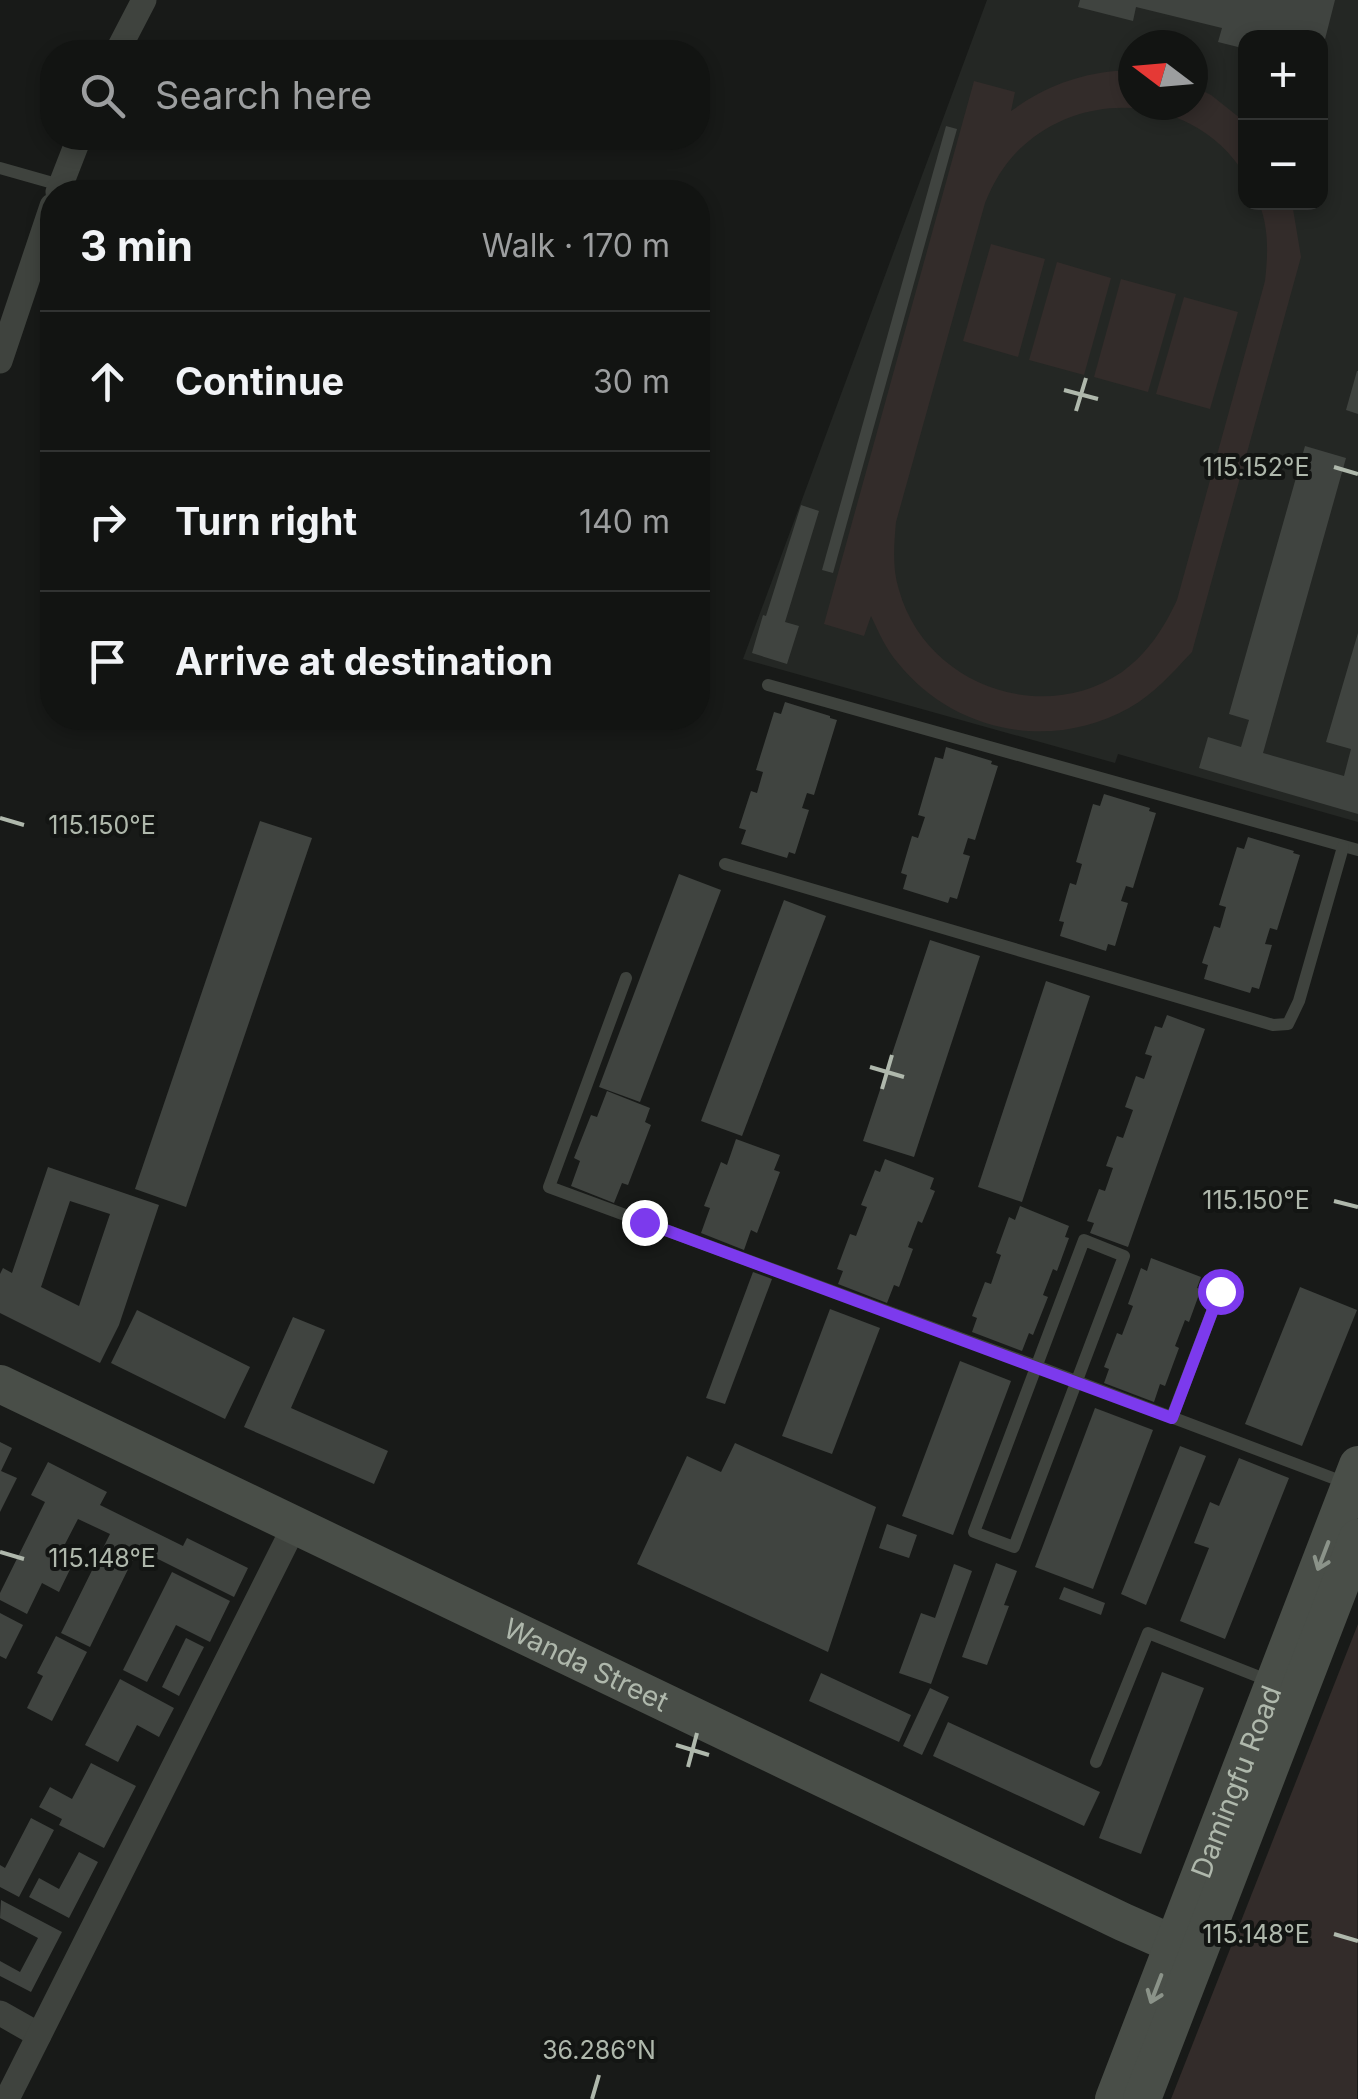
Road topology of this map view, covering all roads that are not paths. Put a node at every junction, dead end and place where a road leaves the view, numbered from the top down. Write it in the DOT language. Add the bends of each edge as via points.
graph roads {
  1 [pos="144,0"];
  2 [pos="123,40"];
  3 [pos="74,150"];
  4 [pos="0,168"];
  5 [pos="62,180"];
  6 [pos="40,186"];
  7 [pos="40,244"];
  8 [pos="0,361"];
  9 [pos="768,685"];
  10 [pos="1351,849"];
  11 [pos="725,864"];
  12 [pos="626,978"];
  13 [pos="1220,1291"];
  14 [pos="1036,1366"];
  15 [pos="1077,1381"];
  16 [pos="0,1384"];
  17 [pos="1172,1418"];
  18 [pos="1354,1475"];
  19 [pos="295,1525"];
  20 [pos="1358,1538"];
  21 [pos="1274,1683"];
  22 [pos="1096,1762"];
  23 [pos="1174,1944"];
  24 [pos="0,2012"];
  25 [pos="39,2035"];
  26 [pos="8,2099"];
  27 [pos="1114,2099"];
  28 [pos="1142,2099"];
  1 -- 2 [label="street"];
  3 -- 5 [label="street"];
  4 -- 6 [label="lane"];
  7 -- 8 [label="street"];
  9 -- 10 [label="lane"];
  10 -- 11 [label="lane" via="1288,1024"];
  12 -- 14 [label="lane" via="548,1186"];
  13 -- 17 [label="lane"];
  14 -- 15 [label="lane"];
  14 -- 15 [label="lane" via="1084,1240 1124,1256"];
  14 -- 15 [label="lane" via="974,1532 1014,1547"];
  15 -- 17 [label="lane"];
  16 -- 19 [label="street, Wanda Street"];
  17 -- 18 [label="lane"];
  18 -- 21 [label="street, Damingfu Road, one-way"];
  19 -- 23 [label="street, Wanda Street"];
  19 -- 25 [label="street"];
  20 -- 28 [label="street, Damingfu Road"];
  21 -- 22 [label="lane" via="1148,1633"];
  21 -- 23 [label="street, Damingfu Road"];
  23 -- 27 [label="street, Damingfu Road, one-way"];
  24 -- 25 [label="street"];
  25 -- 26 [label="street"];
}
